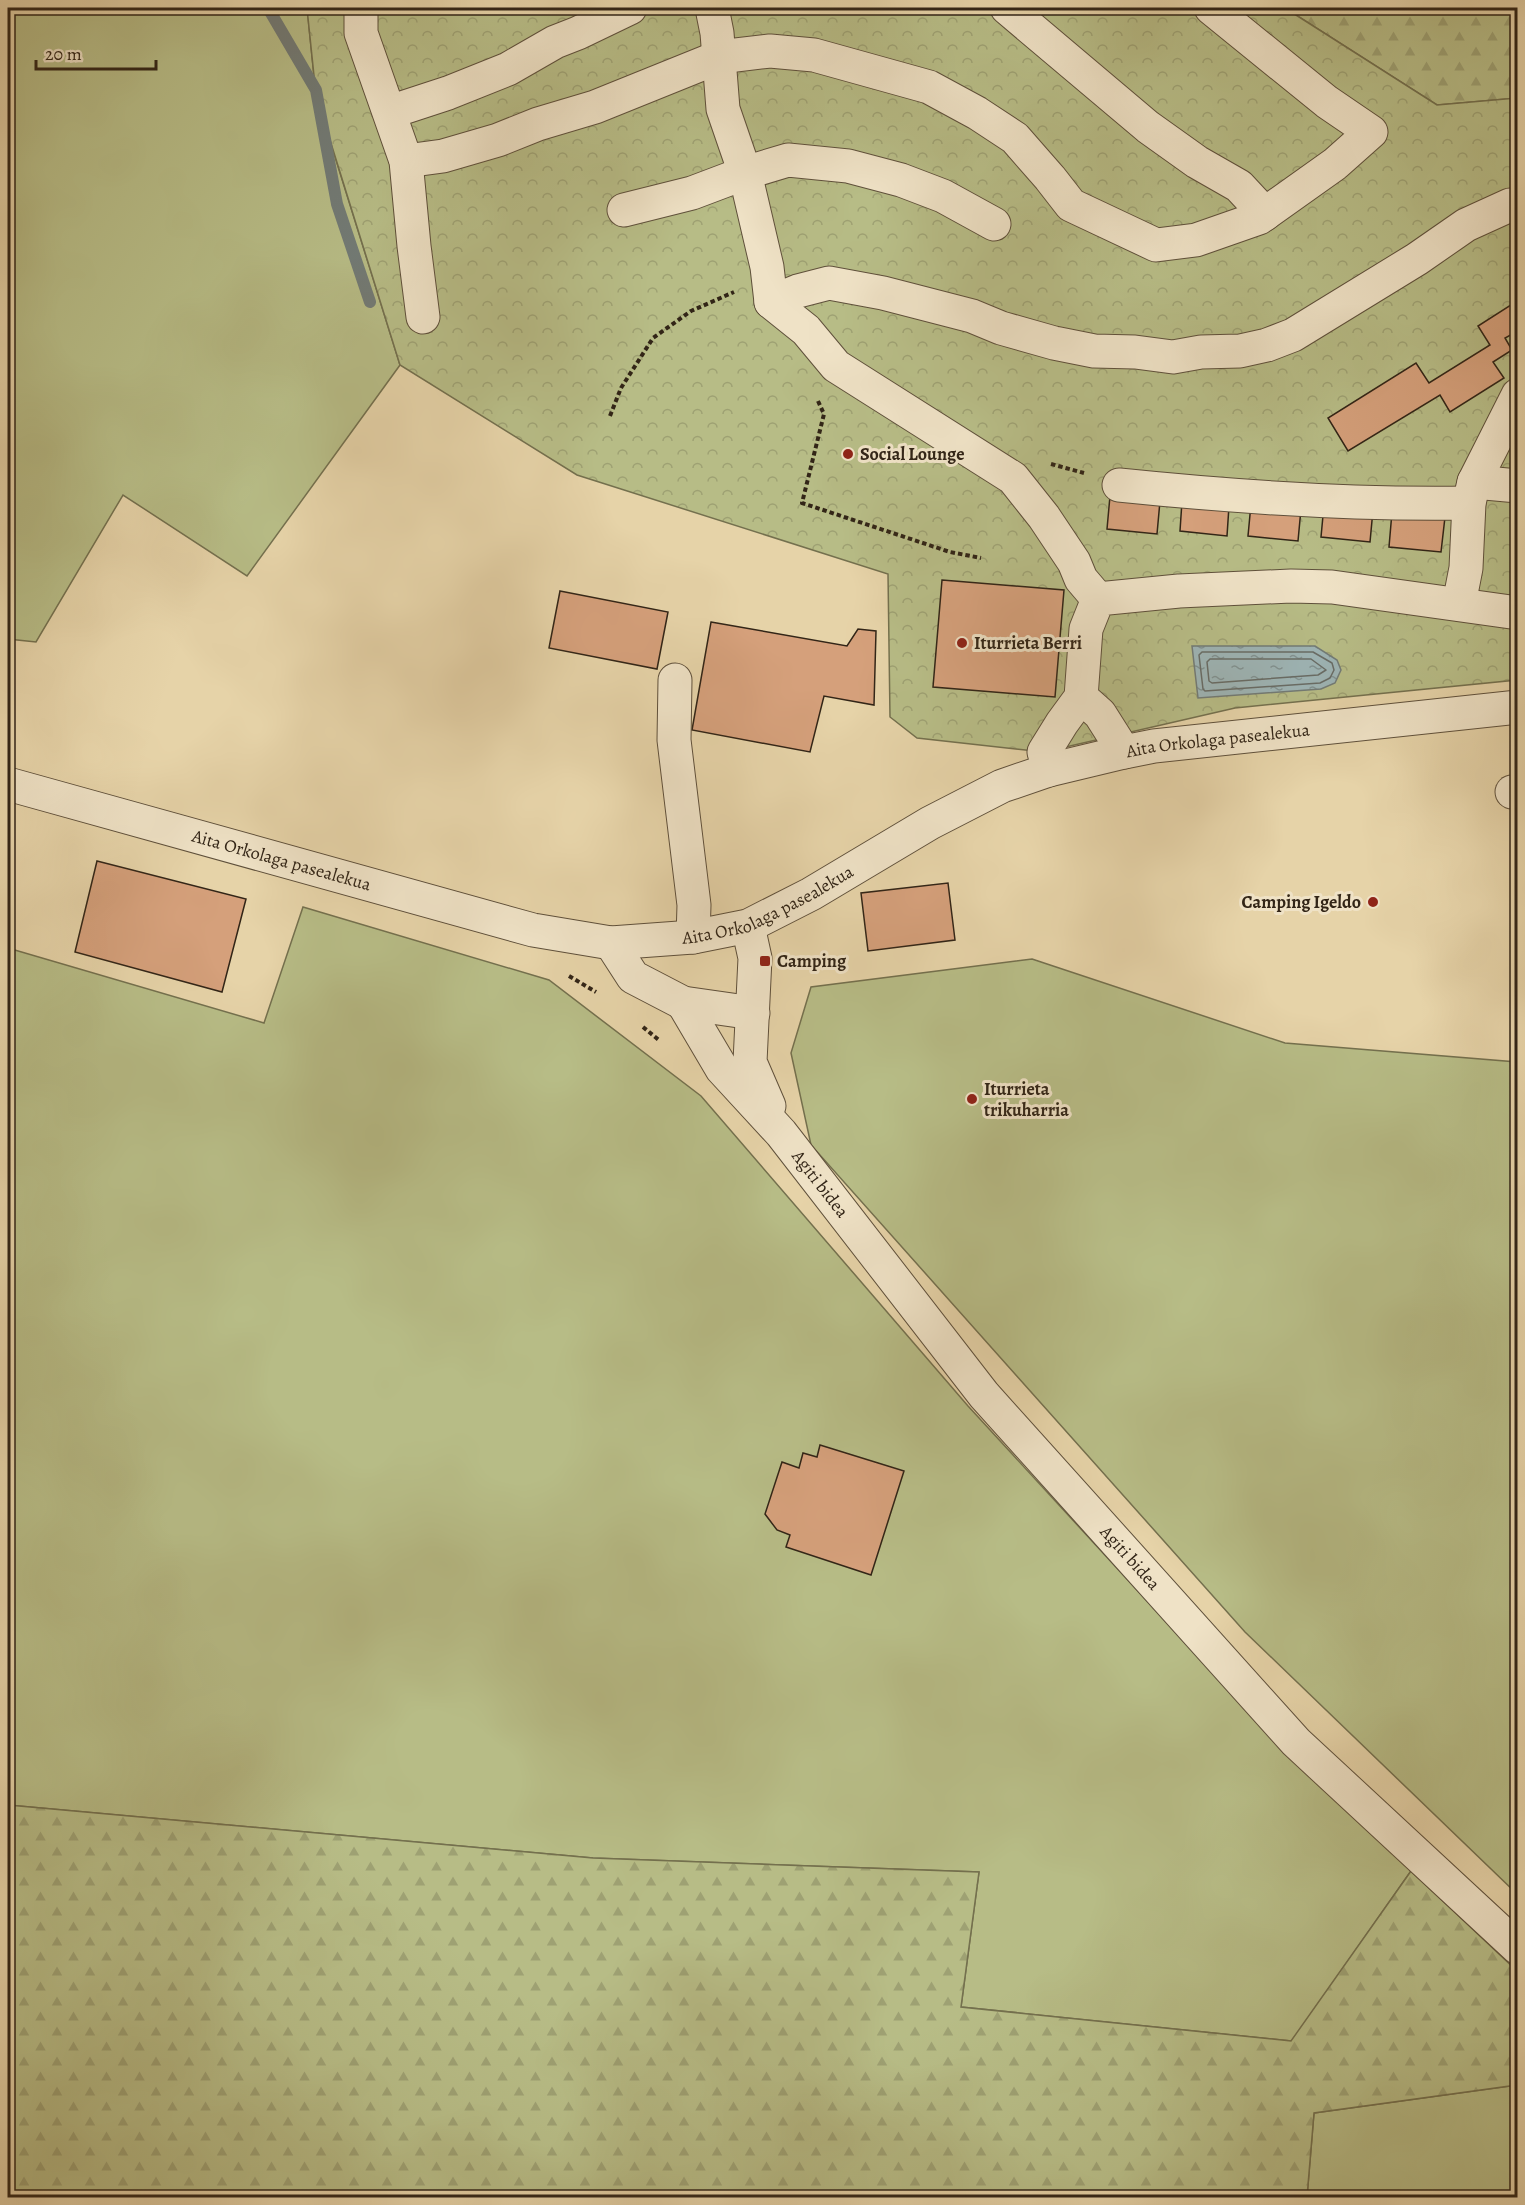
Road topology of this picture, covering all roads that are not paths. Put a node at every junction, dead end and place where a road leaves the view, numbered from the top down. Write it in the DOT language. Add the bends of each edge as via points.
graph roads {
  1 [pos="361,8"];
  2 [pos="630,8"];
  3 [pos="712,8"];
  4 [pos="1006,8"];
  5 [pos="1210,8"];
  6 [pos="719,57"];
  7 [pos="390,112"];
  8 [pos="406,161"];
  9 [pos="745,172"];
  10 [pos="1518,205"];
  11 [pos="624,210"];
  12 [pos="1265,214"];
  13 [pos="994,224"];
  14 [pos="770,291"];
  15 [pos="423,317"];
  16 [pos="1518,395"];
  17 [pos="1119,485"];
  18 [pos="1518,486"];
  19 [pos="1471,492"];
  20 [pos="1098,599"];
  21 [pos="1460,604"];
  22 [pos="1518,614"];
  23 [pos="675,680"];
  24 [pos="1081,697"];
  25 [pos="1518,707"];
  26 [pos="1124,752"];
  27 [pos="1049,770"];
  28 [pos="8,784"];
  29 [pos="748,926"];
  30 [pos="693,937"];
  31 [pos="611,943"];
  32 [pos="683,1003"];
  33 [pos="753,1013"];
  34 [pos="781,1133"];
  35 [pos="1518,1948"];
  1 -- 7 [label="street" via="360,33"];
  2 -- 7 [label="street" via="555,42 508,69"];
  3 -- 6 [label="street"];
  4 -- 12 [label="street" via="1148,127 1239,186"];
  5 -- 12 [label="street" via="1327,102 1371,132 1335,164"];
  6 -- 8 [label="street" via="596,107 498,140 442,156"];
  6 -- 9 [label="street" via="723,109"];
  6 -- 12 [label="street" via="770,51 814,55 929,87 1015,138 1071,205 1156,245 1196,240"];
  7 -- 8 [label="street"];
  8 -- 15 [label="street"];
  9 -- 11 [label="street" via="692,193"];
  9 -- 13 [label="street" via="788,160 848,166 943,196"];
  9 -- 14 [label="street"];
  10 -- 14 [label="street" via="1466,225 1293,335 1240,351 1173,357 1094,351 883,293 829,283 798,291"];
  14 -- 20 [label="street" via="836,366 1013,478"];
  16 -- 19 [label="street"];
  17 -- 19 [label="street" via="1382,504"];
  18 -- 19 [label="street"];
  19 -- 21 [label="street"];
  20 -- 21 [label="street" via="1291,586 1332,587"];
  20 -- 24 [label="street" via="1086,629"];
  21 -- 22 [label="street"];
  23 -- 30 [label="street" via="674,740 694,906"];
  24 -- 26 [label="street" via="1100,714"];
  24 -- 27 [label="street" via="1044,752"];
  25 -- 26 [label="street, Aita Orkolaga pasealekua" via="1227,737"];
  26 -- 27 [label="street, Aita Orkolaga pasealekua"];
  27 -- 29 [label="street, Aita Orkolaga pasealekua" via="1002,786 930,823 811,894"];
  28 -- 31 [label="street, Aita Orkolaga pasealekua" via="533,930"];
  29 -- 30 [label="street, Aita Orkolaga pasealekua"];
  29 -- 33 [label="street, Agiti bidea" via="755,958"];
  30 -- 31 [label="street, Aita Orkolaga pasealekua"];
  31 -- 32 [label="street" via="633,976"];
  32 -- 33 [label="street"];
  32 -- 34 [label="street, Agiti bidea" via="722,1069"];
  33 -- 34 [label="street, Agiti bidea" via="750,1062"];
  34 -- 35 [label="street, Agiti bidea" via="984,1395 1288,1733"];
}
